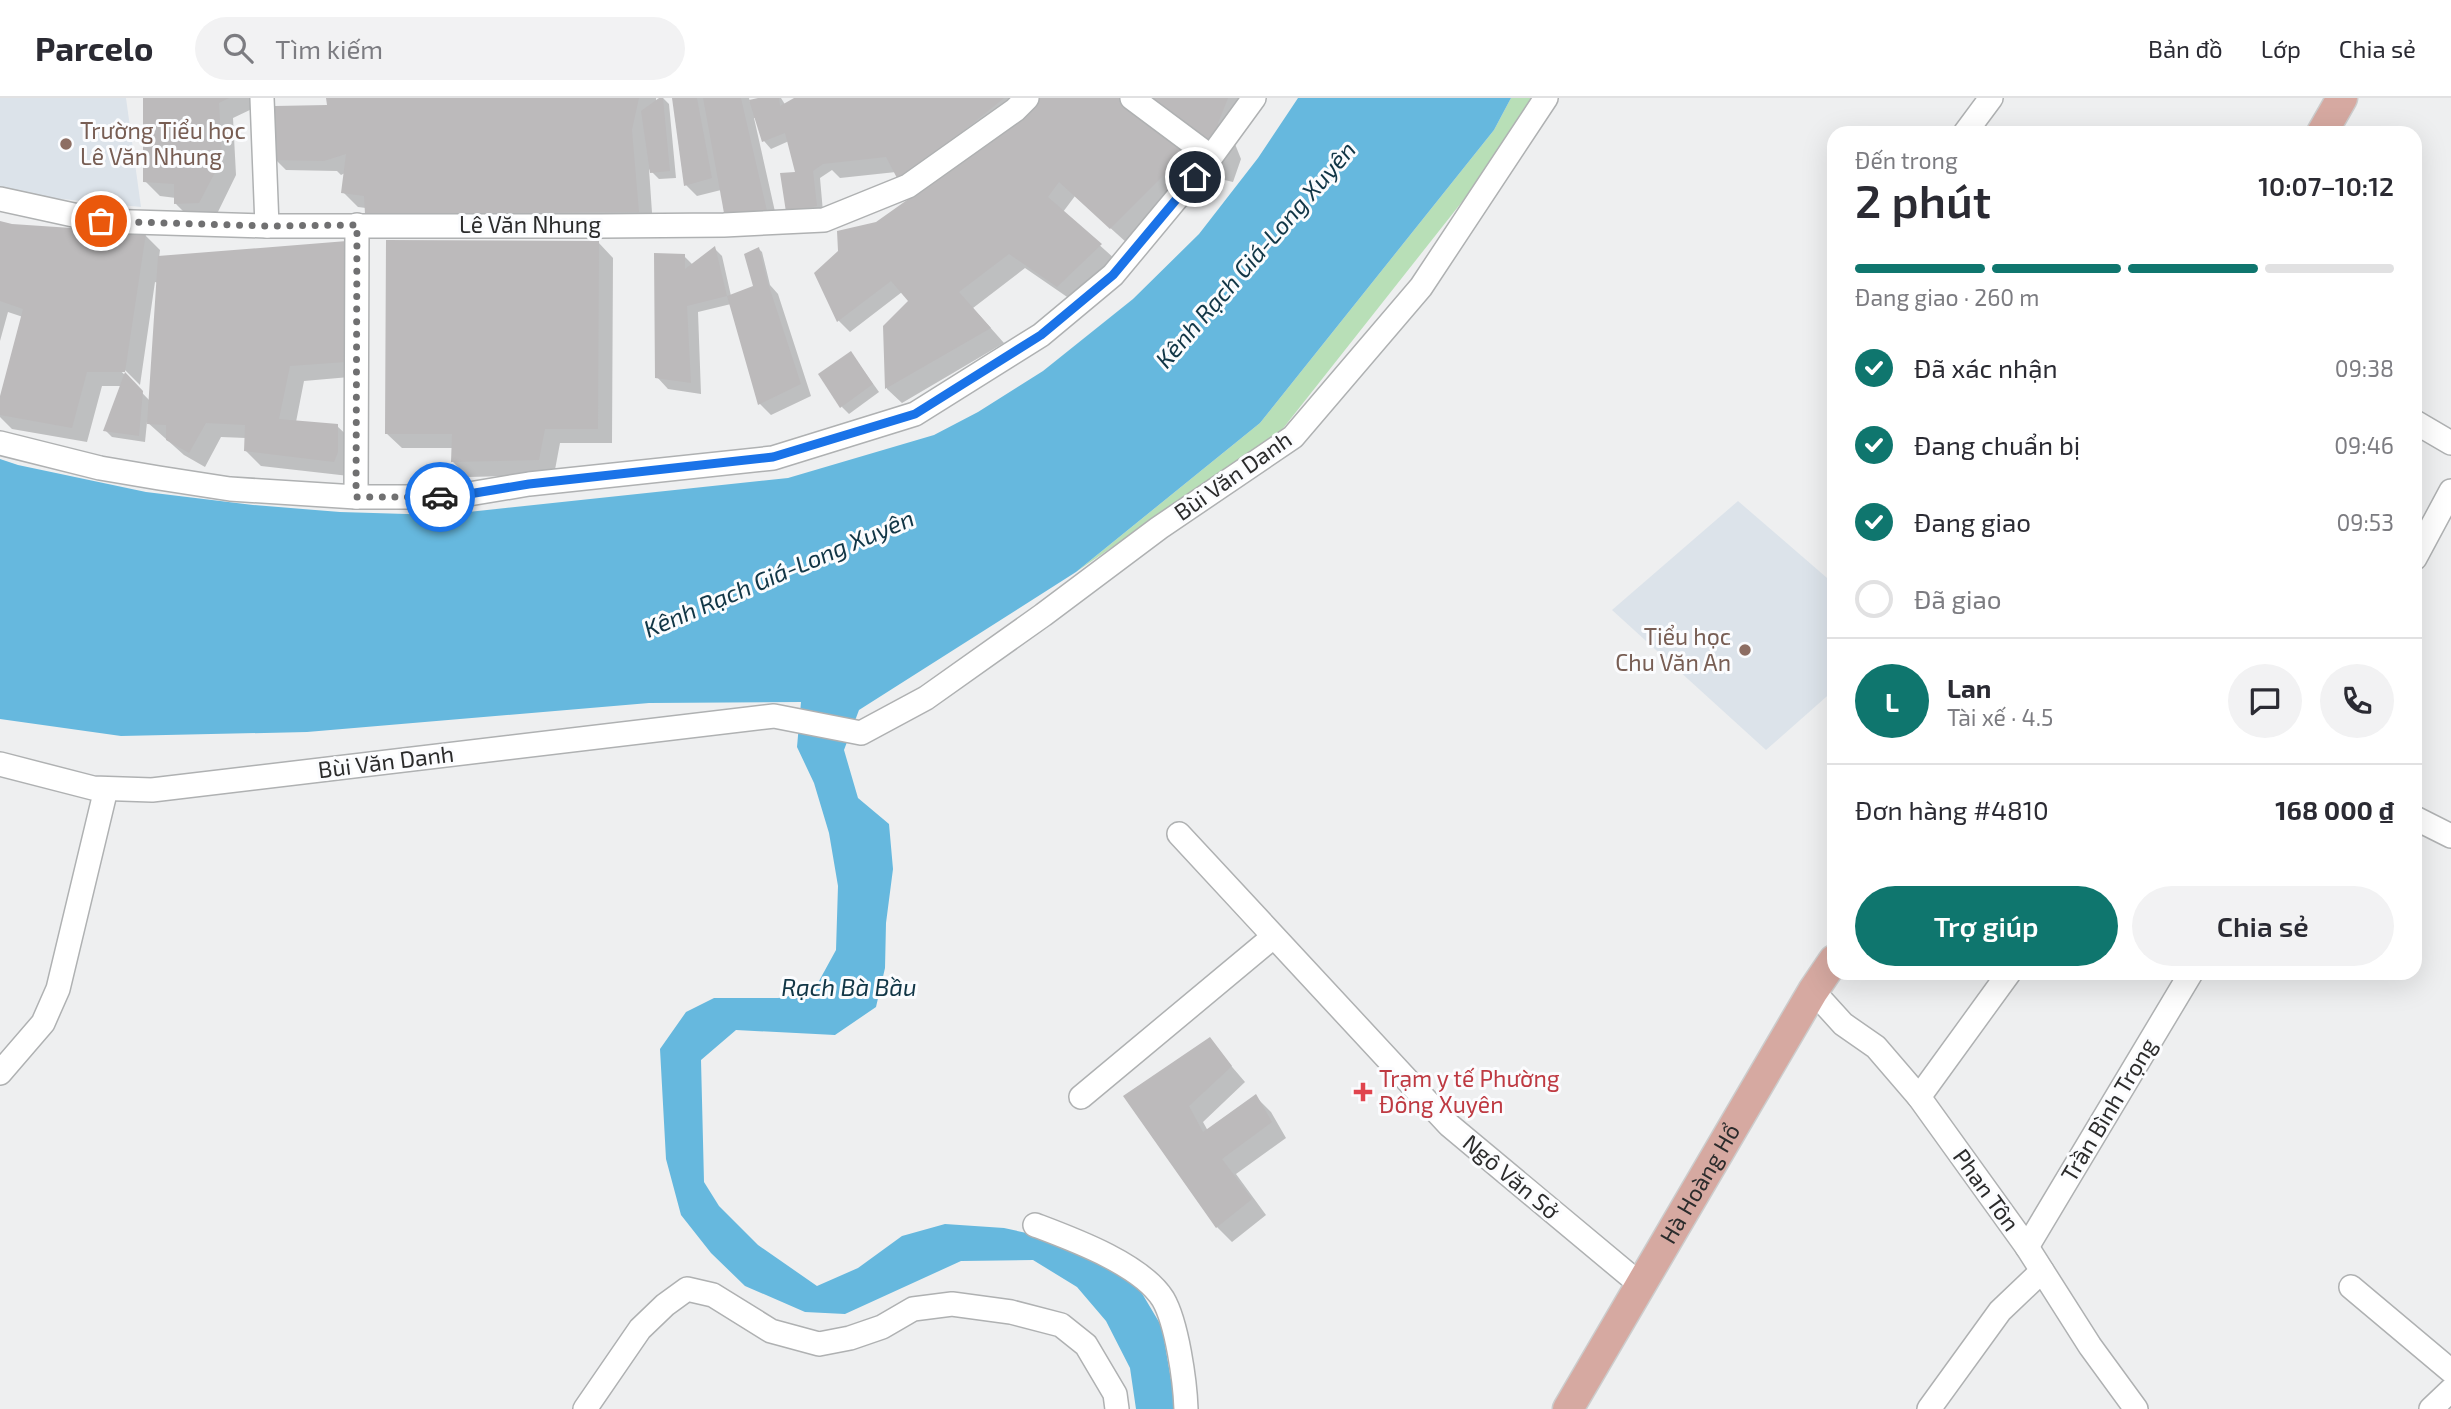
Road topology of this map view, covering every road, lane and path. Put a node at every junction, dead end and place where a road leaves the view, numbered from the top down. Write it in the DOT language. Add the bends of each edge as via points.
graph roads {
  1 [pos="262,98"];
  2 [pos="1027,98"];
  3 [pos="1132,98"];
  4 [pos="1254,98"];
  5 [pos="1546,98"];
  6 [pos="1991,98"];
  7 [pos="2342,98"];
  8 [pos="1970,126"];
  9 [pos="2326,126"];
  10 [pos="1211,157"];
  11 [pos="0,199"];
  12 [pos="357,225"];
  13 [pos="267,226"];
  14 [pos="2422,426"];
  15 [pos="0,443"];
  16 [pos="2451,443"];
  17 [pos="2451,491"];
  18 [pos="356,497"];
  19 [pos="2422,545"];
  20 [pos="0,764"];
  21 [pos="100,788"];
  22 [pos="2422,822"];
  23 [pos="1179,834"];
  24 [pos="2451,836"];
  25 [pos="1273,937"];
  26 [pos="1827,970"];
  27 [pos="2004,980"];
  28 [pos="2187,980"];
  29 [pos="1813,991"];
  30 [pos="0,1073"];
  31 [pos="1081,1097"];
  32 [pos="1919,1097"];
  33 [pos="1035,1225"];
  34 [pos="2026,1247"];
  35 [pos="2042,1271"];
  36 [pos="1642,1286"];
  37 [pos="2351,1287"];
  38 [pos="2451,1371"];
  39 [pos="2451,1390"];
  40 [pos="585,1409"];
  41 [pos="1117,1409"];
  42 [pos="1186,1409"];
  43 [pos="1568,1409"];
  44 [pos="1929,1409"];
  45 [pos="2136,1409"];
  46 [pos="2431,1409"];
  1 -- 13 [label="street"];
  2 -- 12 [label="street, Lê Văn Nhung" via="908,186 824,220 724,225"];
  3 -- 10 [label="street"];
  4 -- 10 [label="street"];
  5 -- 21 [label="street, Bùi Văn Danh" via="1421,287 1293,437 1159,528 926,698 861,733 775,716 152,790"];
  6 -- 8 [label="street"];
  7 -- 9 [label="main road"];
  10 -- 18 [label="street" via="1113,275 1041,335 915,414 773,457 451,497"];
  11 -- 13 [label="street, Lê Văn Nhung" via="101,221"];
  12 -- 13 [label="street, Lê Văn Nhung"];
  12 -- 18 [label="street"];
  14 -- 16 [label="street"];
  15 -- 18 [label="street" via="100,468 230,489"];
  17 -- 19 [label="street"];
  20 -- 21 [label="street, Bùi Văn Danh"];
  21 -- 30 [label="street" via="58,989 43,1023"];
  22 -- 24 [label="street"];
  23 -- 25 [label="street, Ngô Văn Sở"];
  25 -- 31 [label="street"];
  25 -- 36 [label="street, Ngô Văn Sở" via="1449,1125"];
  26 -- 29 [label="main road, Hà Hoàng Hổ"];
  27 -- 32 [label="street"];
  28 -- 34 [label="street, Trần Bình Trọng"];
  29 -- 32 [label="street, Phan Tôn" via="1843,1024 1875,1047"];
  29 -- 36 [label="main road, Hà Hoàng Hổ"];
  32 -- 34 [label="street, Phan Tôn"];
  33 -- 42 [label="street" via="1089,1246 1157,1292 1171,1320"];
  34 -- 35 [label="street, Phan Tôn"];
  35 -- 44 [label="street" via="2000,1311"];
  35 -- 45 [label="street, Phan Tôn"];
  36 -- 43 [label="main road, Hà Hoàng Hổ"];
  37 -- 38 [label="street"];
  39 -- 46 [label="street"];
  40 -- 41 [label="street" via="640,1329 687,1289 713,1295 771,1331 819,1344 882,1327 913,1309 952,1304 1011,1311 1061,1325 1086,1345 1115,1394"];
}
